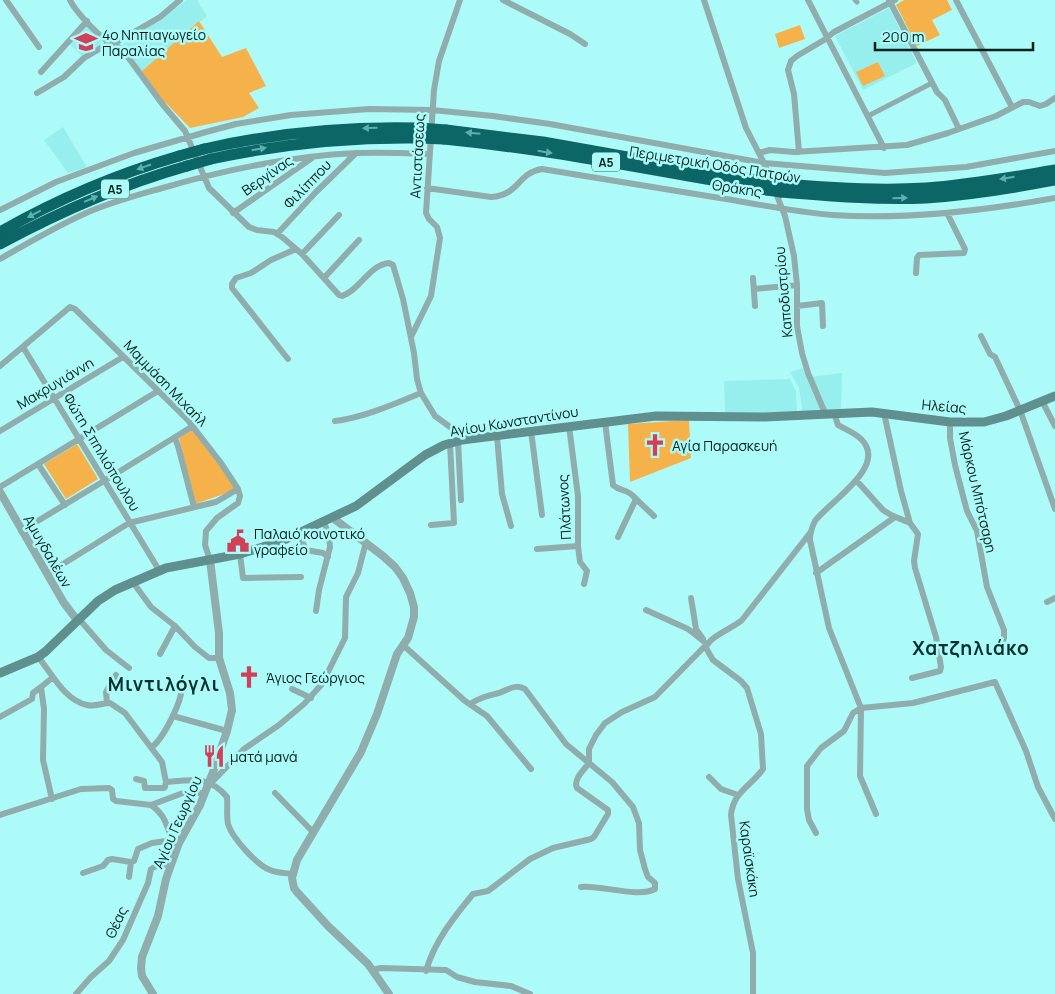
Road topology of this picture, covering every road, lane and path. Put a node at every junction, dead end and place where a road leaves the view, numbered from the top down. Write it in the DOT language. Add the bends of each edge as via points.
graph roads {
  1 [pos="70,0"];
  2 [pos="180,0"];
  3 [pos="460,0"];
  4 [pos="504,0"];
  5 [pos="704,0"];
  6 [pos="808,0"];
  7 [pos="956,0"];
  8 [pos="8,1"];
  9 [pos="892,1"];
  10 [pos="0,7"];
  11 [pos="87,21"];
  12 [pos="827,38"];
  13 [pos="113,43"];
  14 [pos="586,44"];
  15 [pos="39,47"];
  16 [pos="41,72"];
  17 [pos="932,82"];
  18 [pos="37,93"];
  19 [pos="1055,98"];
  20 [pos="1012,107"];
  21 [pos="432,110"];
  22 [pos="868,116"];
  23 [pos="959,129"];
  24 [pos="419,133"];
  25 [pos="188,136"];
  26 [pos="884,148"];
  27 [pos="1055,151"];
  28 [pos="799,152"];
  29 [pos="356,153"];
  30 [pos="759,153"];
  31 [pos="429,154"];
  32 [pos="314,157"];
  33 [pos="764,163"];
  34 [pos="1055,170"];
  35 [pos="203,176"];
  36 [pos="1055,180"];
  37 [pos="779,187"];
  38 [pos="427,188"];
  39 [pos="1055,198"];
  40 [pos="782,208"];
  41 [pos="0,210"];
  42 [pos="233,213"];
  43 [pos="947,213"];
  44 [pos="339,215"];
  45 [pos="0,232"];
  46 [pos="278,234"];
  47 [pos="359,240"];
  48 [pos="0,244"];
  49 [pos="296,249"];
  50 [pos="302,254"];
  51 [pos="0,259"];
  52 [pos="916,273"];
  53 [pos="324,278"];
  54 [pos="753,278"];
  55 [pos="796,285"];
  56 [pos="754,289"];
  57 [pos="755,306"];
  58 [pos="797,306"];
  59 [pos="823,326"];
  60 [pos="981,336"];
  61 [pos="411,337"];
  62 [pos="23,347"];
  63 [pos="123,357"];
  64 [pos="288,358"];
  65 [pos="0,366"];
  66 [pos="158,391"];
  67 [pos="421,392"];
  68 [pos="1055,396"];
  69 [pos="55,398"];
  70 [pos="1042,401"];
  71 [pos="1020,410"];
  72 [pos="830,413"];
  73 [pos="884,413"];
  74 [pos="335,421"];
  75 [pos="605,422"];
  76 [pos="950,422"];
  77 [pos="193,426"];
  78 [pos="570,426"];
  79 [pos="1055,426"];
  80 [pos="0,431"];
  81 [pos="532,431"];
  82 [pos="496,436"];
  83 [pos="175,438"];
  84 [pos="79,439"];
  85 [pos="457,442"];
  86 [pos="38,464"];
  87 [pos="856,480"];
  88 [pos="104,481"];
  89 [pos="0,487"];
  90 [pos="238,489"];
  91 [pos="0,492"];
  92 [pos="461,500"];
  93 [pos="636,500"];
  94 [pos="65,505"];
  95 [pos="194,507"];
  96 [pos="1055,509"];
  97 [pos="542,515"];
  98 [pos="654,516"];
  99 [pos="333,518"];
  100 [pos="895,518"];
  101 [pos="324,522"];
  102 [pos="129,523"];
  103 [pos="910,523"];
  104 [pos="431,525"];
  105 [pos="511,526"];
  106 [pos="21,531"];
  107 [pos="810,533"];
  108 [pos="299,534"];
  109 [pos="618,538"];
  110 [pos="366,542"];
  111 [pos="578,546"];
  112 [pos="537,550"];
  113 [pos="240,554"];
  114 [pos="328,557"];
  115 [pos="210,560"];
  116 [pos="159,570"];
  117 [pos="816,573"];
  118 [pos="47,574"];
  119 [pos="301,577"];
  120 [pos="132,582"];
  121 [pos="584,584"];
  122 [pos="691,598"];
  123 [pos="1055,598"];
  124 [pos="1046,602"];
  125 [pos="646,610"];
  126 [pos="316,611"];
  127 [pos="78,620"];
  128 [pos="175,626"];
  129 [pos="707,644"];
  130 [pos="403,645"];
  131 [pos="999,653"];
  132 [pos="160,654"];
  133 [pos="38,657"];
  134 [pos="219,658"];
  135 [pos="129,668"];
  136 [pos="0,673"];
  137 [pos="116,675"];
  138 [pos="52,678"];
  139 [pos="912,678"];
  140 [pos="41,687"];
  141 [pos="292,689"];
  142 [pos="181,694"];
  143 [pos="311,698"];
  144 [pos="107,703"];
  145 [pos="470,704"];
  146 [pos="861,708"];
  147 [pos="173,716"];
  148 [pos="0,717"];
  149 [pos="227,731"];
  150 [pos="152,747"];
  151 [pos="589,763"];
  152 [pos="530,770"];
  153 [pos="710,776"];
  154 [pos="136,779"];
  155 [pos="166,782"];
  156 [pos="209,782"];
  157 [pos="204,793"];
  158 [pos="276,793"];
  159 [pos="738,795"];
  160 [pos="52,799"];
  161 [pos="151,805"];
  162 [pos="876,814"];
  163 [pos="0,815"];
  164 [pos="1055,818"];
  165 [pos="313,832"];
  166 [pos="816,833"];
  167 [pos="176,842"];
  168 [pos="131,862"];
  169 [pos="171,865"];
  170 [pos="83,872"];
  171 [pos="293,874"];
  172 [pos="129,877"];
  173 [pos="581,887"];
  174 [pos="372,970"];
  175 [pos="426,971"];
  176 [pos="76,994"];
  177 [pos="153,994"];
  178 [pos="389,994"];
  179 [pos="530,994"];
  180 [pos="753,994"];
  1 -- 11 [label="street"];
  2 -- 13 [label="street" via="160,17"];
  3 -- 21 [label="street, Αντιστάσεως" via="439,61"];
  4 -- 14 [label="street"];
  5 -- 30 [label="street, Καποδιστρίου" via="746,128"];
  6 -- 12 [label="street"];
  7 -- 20 [label="street"];
  8 -- 10 [label="street"];
  8 -- 15 [label="street"];
  9 -- 12 [label="street"];
  9 -- 17 [label="street"];
  11 -- 13 [label="street"];
  11 -- 16 [label="street"];
  12 -- 22 [label="street"];
  12 -- 28 [label="street" via="797,56 788,67"];
  13 -- 18 [label="street" via="84,58 64,77"];
  13 -- 25 [label="street" via="125,53"];
  17 -- 22 [label="street"];
  17 -- 23 [label="street"];
  19 -- 20 [label="street" via="1043,105 1026,102"];
  20 -- 23 [label="street"];
  21 -- 25 [label="street" via="369,109 291,115"];
  21 -- 31 [label="street, Αντιστάσεως"];
  21 -- 33 [label="street" via="550,124"];
  22 -- 26 [label="street"];
  23 -- 26 [label="street" via="907,146"];
  24 -- 37 [label="highway, Περιμετρική Οδός Πατρών / Α5, bridge"];
  24 -- 45 [label="highway, Περιμετρική Οδός Πατρών / Α5, one-way, bridge" via="366,128 307,132 204,149 140,168 86,189"];
  48 -- 24 [label="highway, Περιμετρική Οδός Πατρών / Α5, one-way, bridge" via="91,199 139,180 211,159 297,144"];
  25 -- 35 [label="street"];
  25 -- 41 [label="street" via="56,182"];
  26 -- 28 [label="street"];
  27 -- 33 [label="street" via="966,167 885,173"];
  28 -- 30 [label="street" via="770,150"];
  29 -- 31 [label="street"];
  29 -- 32 [label="street"];
  29 -- 46 [label="street, Φιλίππου"];
  30 -- 33 [label="street, Καποδιστρίου"];
  31 -- 38 [label="street, Αντιστάσεως"];
  32 -- 35 [label="street"];
  32 -- 42 [label="street, Βεργίνας"];
  33 -- 40 [label="street, Καποδιστρίου"];
  34 -- 37 [label="highway, Περιμετρική Οδός Πατρών / Α5, one-way" via="926,188"];
  35 -- 42 [label="street" via="208,188"];
  35 -- 51 [label="street" via="84,214"];
  37 -- 36 [label="highway, Περιμετρική Οδός Πατρών / Α5, one-way" via="868,198 926,198"];
  38 -- 40 [label="street, Θράκης" via="501,196 511,192 533,170 542,169"];
  38 -- 61 [label="street, Αντιστάσεως" via="426,213 437,227 440,238 431,296"];
  39 -- 43 [label="street, Θράκης"];
  40 -- 43 [label="street, Θράκης" via="832,215"];
  40 -- 55 [label="street, Καποδιστρίου" via="792,246"];
  42 -- 46 [label="street" via="253,229"];
  43 -- 52 [label="street" via="965,248 964,254 919,255"];
  44 -- 50 [label="street"];
  46 -- 49 [label="street"];
  47 -- 53 [label="street"];
  49 -- 50 [label="street"];
  49 -- 64 [label="street" via="236,278 232,284"];
  50 -- 53 [label="street"];
  53 -- 61 [label="street" via="339,295 344,296 381,265 391,264 395,268"];
  54 -- 56 [label="street"];
  55 -- 56 [label="street"];
  55 -- 58 [label="street, Καποδιστρίου"];
  56 -- 57 [label="street"];
  58 -- 59 [label="street" via="822,303"];
  58 -- 72 [label="street, Καποδιστρίου" via="803,360"];
  60 -- 71 [label="street" via="995,357"];
  61 -- 67 [label="street"];
  62 -- 63 [label="street, Μαμμάση Μιχαήλ" via="70,307 75,308"];
  62 -- 65 [label="street"];
  62 -- 69 [label="street, Φώτη Σπηλιόπουλου"];
  63 -- 66 [label="street, Μαμμάση Μιχαήλ"];
  63 -- 69 [label="street, Μακρυγιάννη"];
  66 -- 77 [label="street, Μαμμάση Μιχαήλ"];
  66 -- 84 [label="street"];
  67 -- 74 [label="street" via="400,402"];
  67 -- 85 [label="street" via="435,416 457,432"];
  68 -- 70 [label="main road, Ηλείας"];
  69 -- 80 [label="street, Μακρυγιάννη"];
  69 -- 84 [label="street, Φώτη Σπηλιόπουλου"];
  70 -- 71 [label="main road, Ηλείας"];
  70 -- 79 [label="street"];
  71 -- 76 [label="main road, Ηλείας" via="984,422"];
  71 -- 96 [label="street"];
  72 -- 73 [label="main road, Ηλείας"];
  72 -- 75 [label="main road, Αγίου Κωνσταντίνου" via="764,417 665,416"];
  72 -- 87 [label="street, Καποδιστρίου" via="838,425 861,438 867,446 866,469"];
  73 -- 76 [label="main road, Ηλείας"];
  73 -- 103 [label="street"];
  75 -- 78 [label="main road, Αγίου Κωνσταντίνου"];
  75 -- 93 [label="street" via="613,484 629,491"];
  76 -- 131 [label="street, Μάρκου Μπότσαρη" via="955,465 967,511 977,531 987,587 1004,630"];
  77 -- 83 [label="street"];
  77 -- 90 [label="street, Μαμμάση Μιχαήλ"];
  78 -- 81 [label="main road, Αγίου Κωνσταντίνου"];
  78 -- 111 [label="street, Πλάτωνος" via="578,496"];
  81 -- 82 [label="main road, Αγίου Κωνσταντίνου"];
  81 -- 97 [label="street"];
  82 -- 85 [label="main road, Αγίου Κωνσταντίνου"];
  82 -- 105 [label="street" via="502,494"];
  83 -- 88 [label="street"];
  83 -- 95 [label="street"];
  84 -- 86 [label="street"];
  84 -- 88 [label="street, Φώτη Σπηλιόπουλου"];
  85 -- 92 [label="street"];
  85 -- 99 [label="main road, Αγίου Κωνσταντίνου" via="425,455 370,497"];
  85 -- 104 [label="street" via="454,523"];
  86 -- 89 [label="street"];
  86 -- 94 [label="street"];
  87 -- 100 [label="street" via="883,510"];
  87 -- 107 [label="street" via="815,522"];
  88 -- 94 [label="street"];
  88 -- 102 [label="street, Φώτη Σπηλιόπουλου"];
  90 -- 95 [label="street" via="221,500"];
  90 -- 115 [label="street" via="240,499 206,531 205,545"];
  91 -- 106 [label="street, Αμυγδαλέων"];
  93 -- 98 [label="street"];
  93 -- 109 [label="street"];
  94 -- 106 [label="street"];
  95 -- 102 [label="street"];
  99 -- 101 [label="main road, Αγίου Κωνσταντίνου"];
  99 -- 110 [label="street"];
  100 -- 103 [label="street"];
  100 -- 117 [label="street"];
  101 -- 108 [label="main road, Αγίου Κωνσταντίνου"];
  101 -- 114 [label="street" via="330,541"];
  102 -- 116 [label="street, Φώτη Σπηλιόπουλου"];
  102 -- 118 [label="street"];
  103 -- 139 [label="street" via="918,534 914,568 936,637 941,667 940,671"];
  106 -- 118 [label="street, Αμυγδαλέων"];
  107 -- 117 [label="street"];
  107 -- 129 [label="street" via="742,620"];
  108 -- 113 [label="main road, Αγίου Κωνσταντίνου"];
  108 -- 114 [label="street" via="306,550 324,553"];
  110 -- 130 [label="street" via="395,567 413,601 414,622"];
  110 -- 143 [label="street" via="358,573 346,597 344,641 322,684"];
  111 -- 112 [label="street, Πλάτωνος"];
  111 -- 121 [label="street" via="580,562 587,571"];
  113 -- 115 [label="main road, Αγίου Κωνσταντίνου"];
  113 -- 119 [label="street" via="243,578"];
  114 -- 126 [label="street"];
  115 -- 116 [label="main road, Αγίου Κωνσταντίνου"];
  115 -- 134 [label="street, Αγίου Γεωργίου"];
  116 -- 120 [label="main road, Αγίου Κωνσταντίνου"];
  117 -- 146 [label="street" via="829,628"];
  118 -- 127 [label="street, Αμυγδαλέων"];
  120 -- 127 [label="main road, Αγίου Κωνσταντίνου" via="104,596"];
  120 -- 128 [label="street" via="151,607"];
  122 -- 129 [label="street, Καραϊσκάκη" via="696,630"];
  123 -- 124 [label="street"];
  125 -- 129 [label="street" via="688,629"];
  127 -- 133 [label="main road, Αγίου Κωνσταντίνου"];
  127 -- 135 [label="street" via="106,650"];
  128 -- 132 [label="street"];
  128 -- 134 [label="street" via="209,658"];
  129 -- 151 [label="street" via="655,697 605,723 589,749"];
  129 -- 159 [label="street, Καραϊσκάκη" via="712,660 745,684 760,734 763,769"];
  130 -- 145 [label="street"];
  130 -- 165 [label="street" via="362,752"];
  133 -- 136 [label="main road, Αγίου Κωνσταντίνου"];
  133 -- 138 [label="street"];
  134 -- 149 [label="street, Αγίου Γεωργίου" via="232,703"];
  137 -- 144 [label="street" via="106,692"];
  138 -- 140 [label="street"];
  138 -- 144 [label="street" via="85,705"];
  140 -- 148 [label="street" via="35,690 32,699"];
  140 -- 160 [label="street" via="43,760"];
  141 -- 143 [label="street"];
  142 -- 147 [label="street"];
  143 -- 156 [label="street" via="284,722 244,749"];
  144 -- 150 [label="street" via="125,713"];
  145 -- 151 [label="street" via="486,695 522,686 566,744"];
  145 -- 152 [label="street" via="487,716"];
  146 -- 162 [label="street" via="860,776"];
  146 -- 164 [label="street" via="913,703 994,682 1026,751 1038,787"];
  146 -- 166 [label="street" via="852,714 844,731 821,748 807,766 808,809"];
  147 -- 149 [label="street"];
  147 -- 150 [label="street"];
  149 -- 156 [label="street, Αγίου Γεωργίου"];
  150 -- 155 [label="street" via="162,762"];
  151 -- 173 [label="street" via="612,782 633,807 639,823 640,850 645,869 656,889"];
  151 -- 175 [label="street" via="575,784 608,810 594,837 561,845 535,856 488,891 473,894 430,955"];
  153 -- 159 [label="street" via="721,789"];
  154 -- 155 [label="street" via="144,781 145,788 165,788"];
  155 -- 156 [label="street"];
  156 -- 157 [label="street, Αγίου Γεωργίου"];
  156 -- 171 [label="street" via="227,797 227,818 236,839 264,868"];
  157 -- 161 [label="street" via="183,793"];
  157 -- 167 [label="street, Αγίου Γεωργίου"];
  158 -- 165 [label="street"];
  159 -- 180 [label="street, Καραϊσκάκη" via="732,805 731,821 738,879 753,953"];
  160 -- 161 [label="street" via="84,789 109,788 113,791 114,801"];
  160 -- 163 [label="street"];
  161 -- 167 [label="street" via="164,817"];
  165 -- 171 [label="street"];
  167 -- 168 [label="street" via="152,843 138,849"];
  167 -- 169 [label="street, Αγίου Γεωργίου"];
  168 -- 170 [label="street" via="112,859 103,866"];
  168 -- 172 [label="street"];
  169 -- 176 [label="street, Θέας" via="160,864 151,869 123,940 109,961"];
  169 -- 177 [label="street, Αγίου Γεωργίου" via="141,963 142,976"];
  171 -- 174 [label="street" via="297,892"];
  174 -- 175 [label="street"];
  174 -- 178 [label="street"];
  175 -- 179 [label="street" via="450,971 457,977 511,986"];
}
